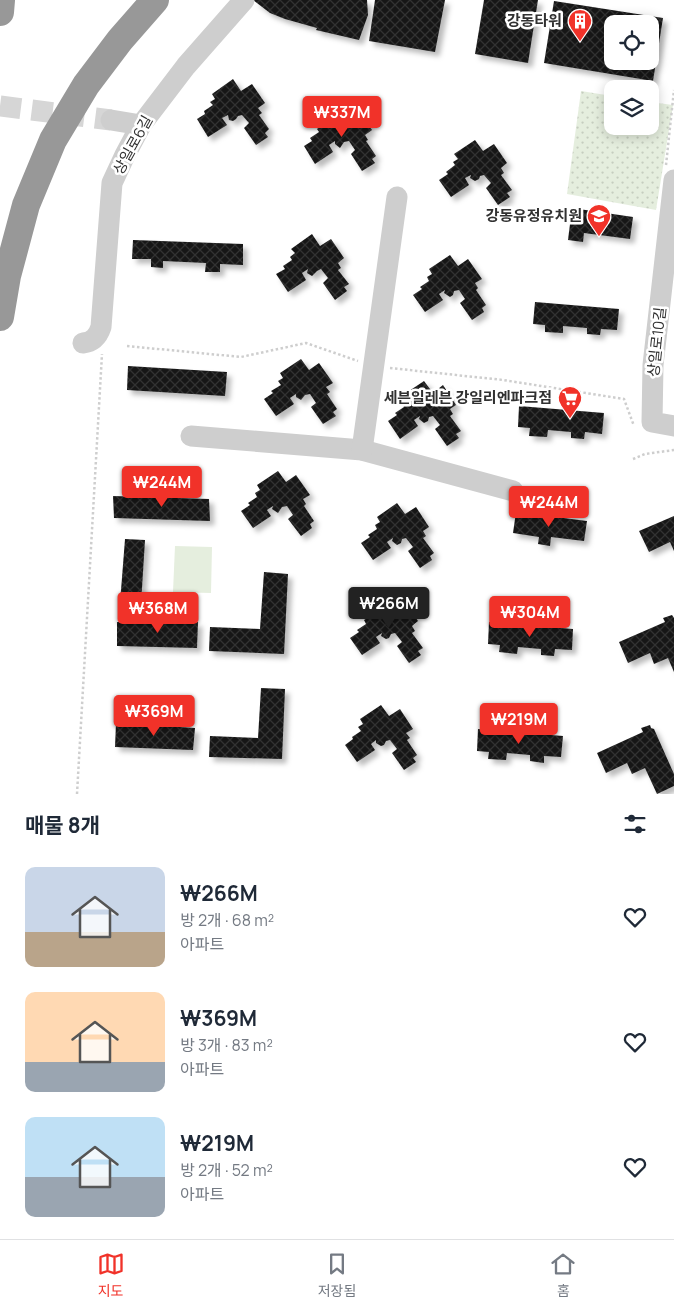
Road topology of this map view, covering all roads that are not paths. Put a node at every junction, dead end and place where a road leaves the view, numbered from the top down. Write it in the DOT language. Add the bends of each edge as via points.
graph roads {
  1 [pos="1,0"];
  2 [pos="155,0"];
  3 [pos="244,0"];
  4 [pos="0,12"];
  5 [pos="111,120"];
  6 [pos="141,125"];
  7 [pos="674,180"];
  8 [pos="397,197"];
  9 [pos="0,317"];
  10 [pos="89,341"];
  11 [pos="674,426"];
  12 [pos="191,436"];
  13 [pos="362,450"];
  14 [pos="513,491"];
  1 -- 4 [label="highway"];
  2 -- 9 [label="highway" via="86,85 53,140 26,205"];
  3 -- 6 [label="street, 상일로6길" via="186,66"];
  5 -- 6 [label="street"];
  6 -- 10 [label="street, 상일로6길" via="112,183 101,324 99,333"];
  7 -- 11 [label="street, 상일로10길" via="653,365 652,422"];
  8 -- 13 [label="street"];
  12 -- 13 [label="street"];
  13 -- 14 [label="street"];
}
